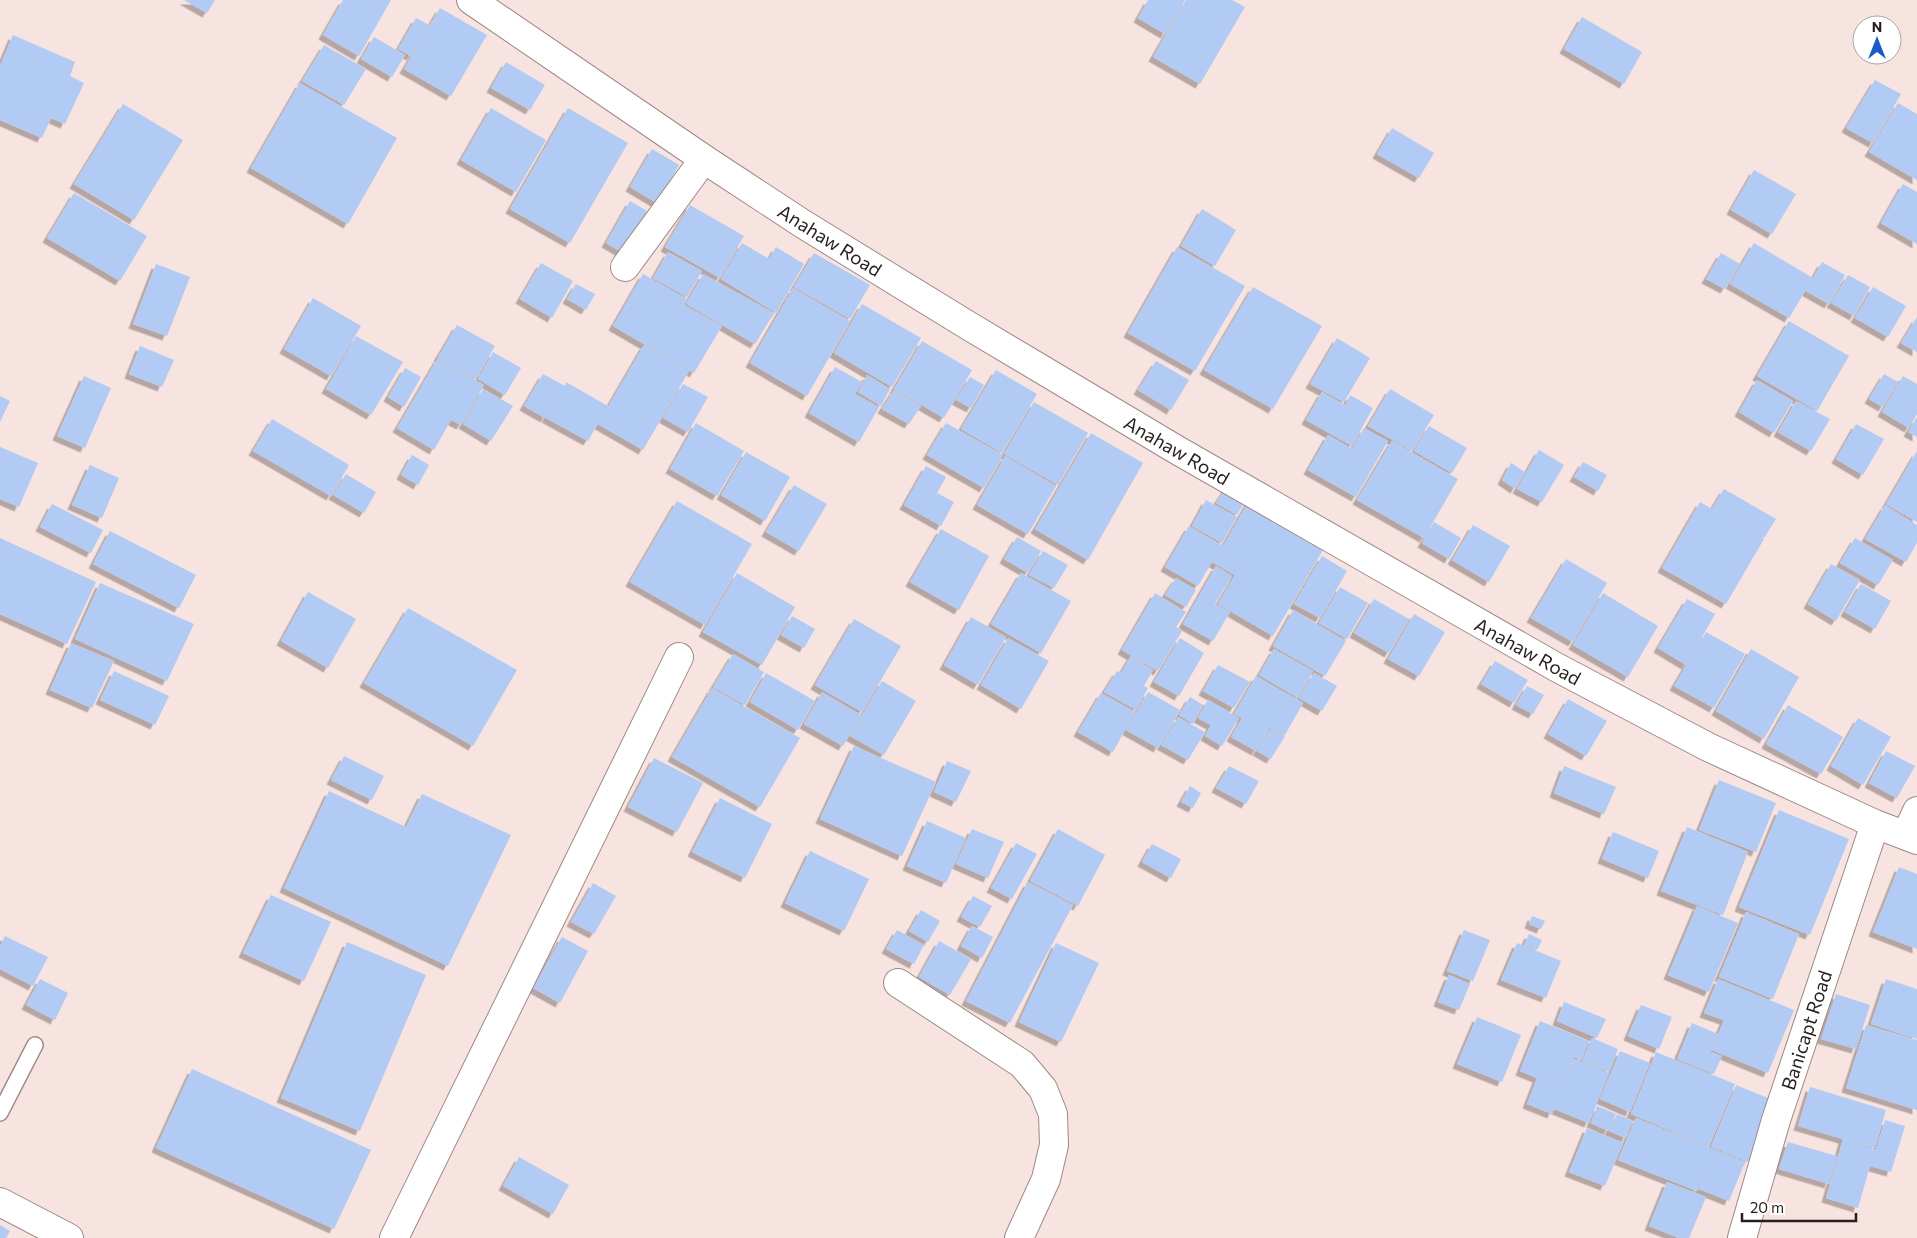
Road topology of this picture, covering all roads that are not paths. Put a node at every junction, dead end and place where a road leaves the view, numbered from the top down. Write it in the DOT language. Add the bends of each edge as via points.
graph roads {
  1 [pos="470,0"];
  2 [pos="704,159"];
  3 [pos="625,267"];
  4 [pos="679,657"];
  5 [pos="1917,811"];
  6 [pos="1875,824"];
  7 [pos="1911,838"];
  8 [pos="898,982"];
  9 [pos="35,1045"];
  10 [pos="0,1113"];
  11 [pos="0,1202"];
  12 [pos="69,1238"];
  13 [pos="394,1238"];
  14 [pos="1019,1238"];
  15 [pos="1742,1238"];
  1 -- 2 [label="street, Anahaw Road"];
  2 -- 3 [label="street"];
  2 -- 6 [label="street, Anahaw Road" via="978,331 1406,582 1556,667 1708,747"];
  4 -- 13 [label="street"];
  5 -- 7 [label="street"];
  6 -- 7 [label="street, Anahaw Road"];
  6 -- 15 [label="street, Banicapt Road" via="1776,1120"];
  8 -- 14 [label="street" via="1022,1064 1042,1089 1052,1114 1054,1145 1046,1179"];
  9 -- 10 [label="lane"];
  11 -- 12 [label="street"];
}
